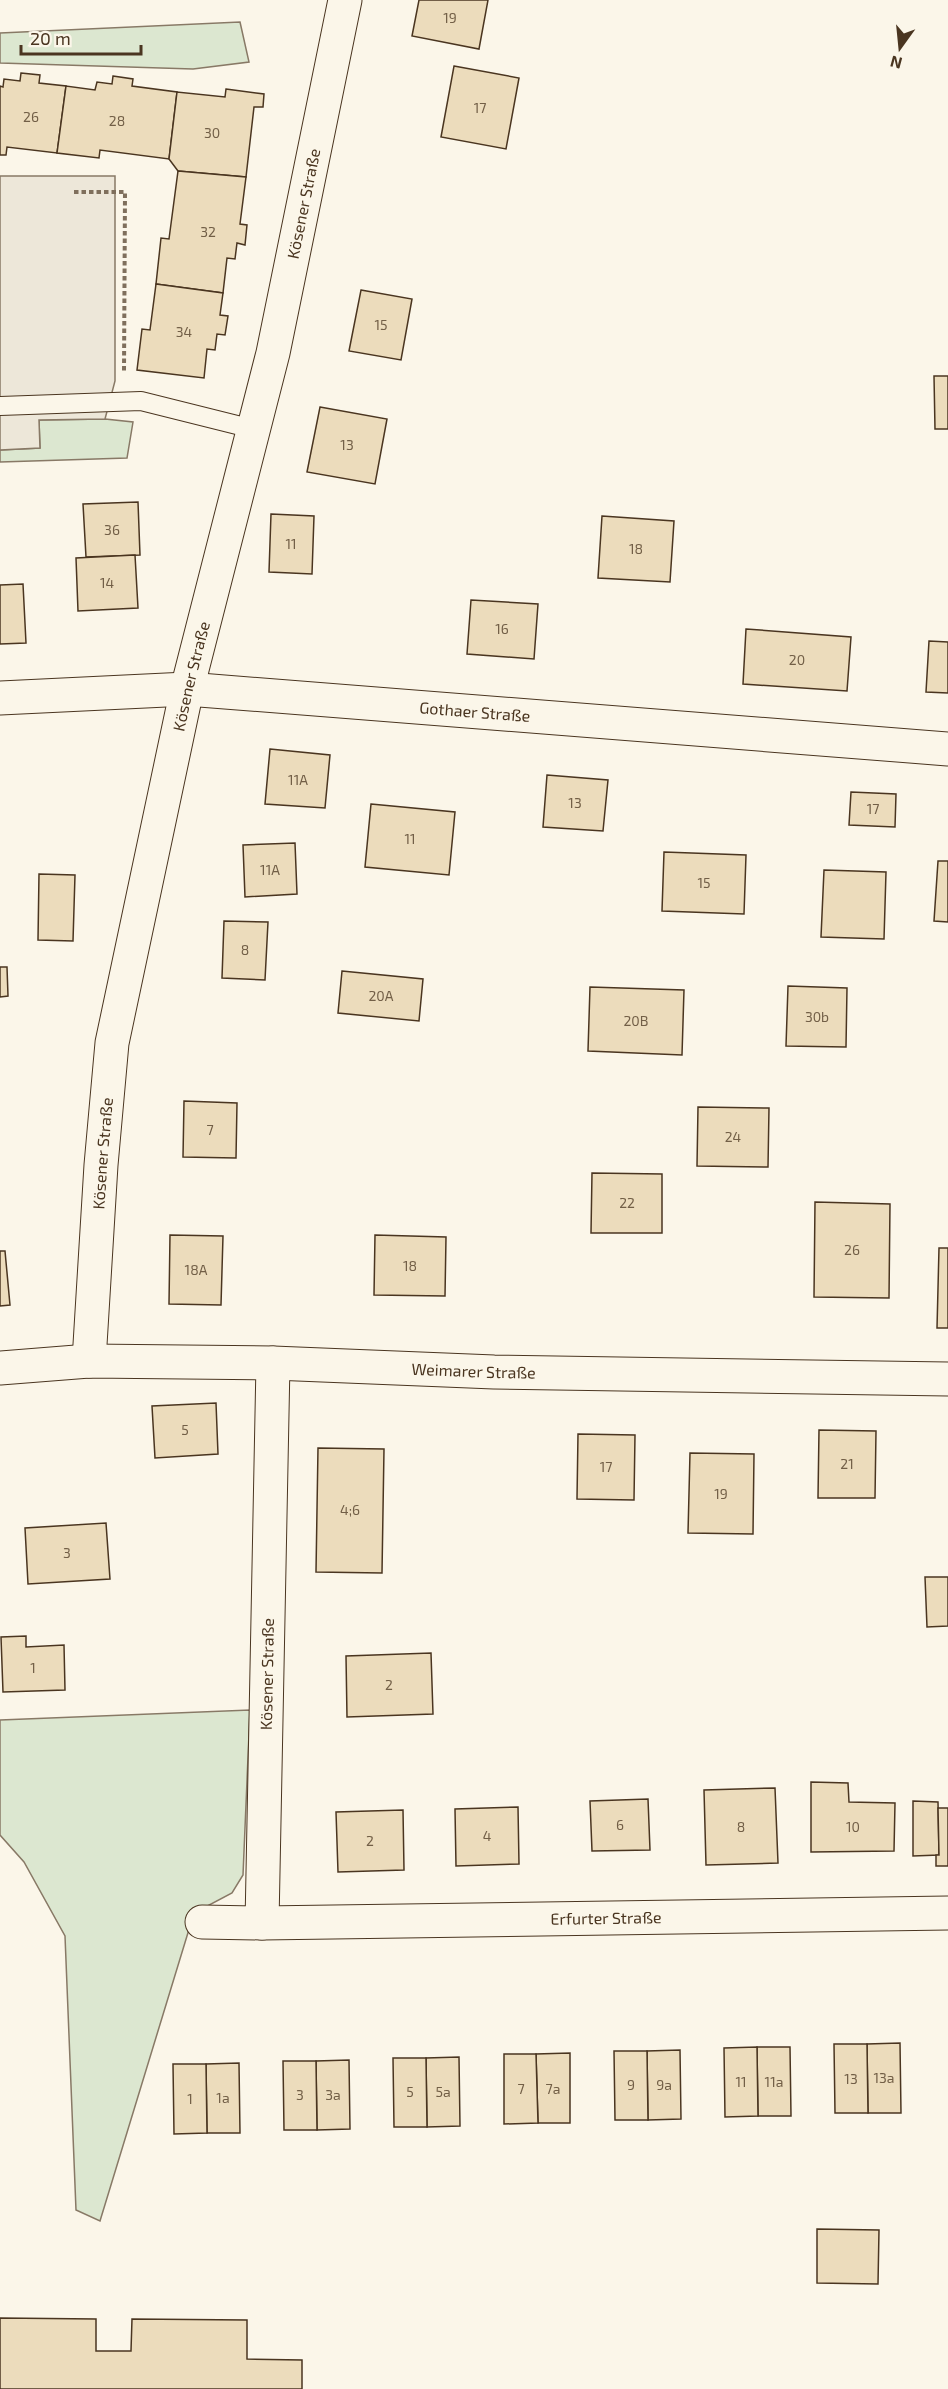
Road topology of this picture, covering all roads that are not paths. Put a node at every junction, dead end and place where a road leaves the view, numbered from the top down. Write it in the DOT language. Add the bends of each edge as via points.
graph roads {
  1 [pos="345,0"];
  2 [pos="0,406"];
  3 [pos="253,429"];
  4 [pos="187,689"];
  5 [pos="0,698"];
  6 [pos="948,749"];
  7 [pos="89,1361"];
  8 [pos="273,1364"];
  9 [pos="0,1368"];
  10 [pos="948,1379"];
  11 [pos="948,1913"];
  12 [pos="202,1922"];
  13 [pos="262,1923"];
  1 -- 3 [label="street, Kösener Straße" via="273,353"];
  2 -- 3 [label="lane" via="141,401"];
  3 -- 4 [label="street, Kösener Straße"];
  4 -- 5 [label="street, Gothaer Straße"];
  4 -- 6 [label="street, Gothaer Straße"];
  4 -- 7 [label="street, Kösener Straße" via="111,1043"];
  7 -- 8 [label="street, Weimarer Straße"];
  7 -- 9 [label="street, Weimarer Straße"];
  8 -- 10 [label="street, Weimarer Straße" via="494,1372"];
  8 -- 13 [label="street, Kösener Straße"];
  11 -- 13 [label="street, Erfurter Straße"];
  12 -- 13 [label="street"];
}
